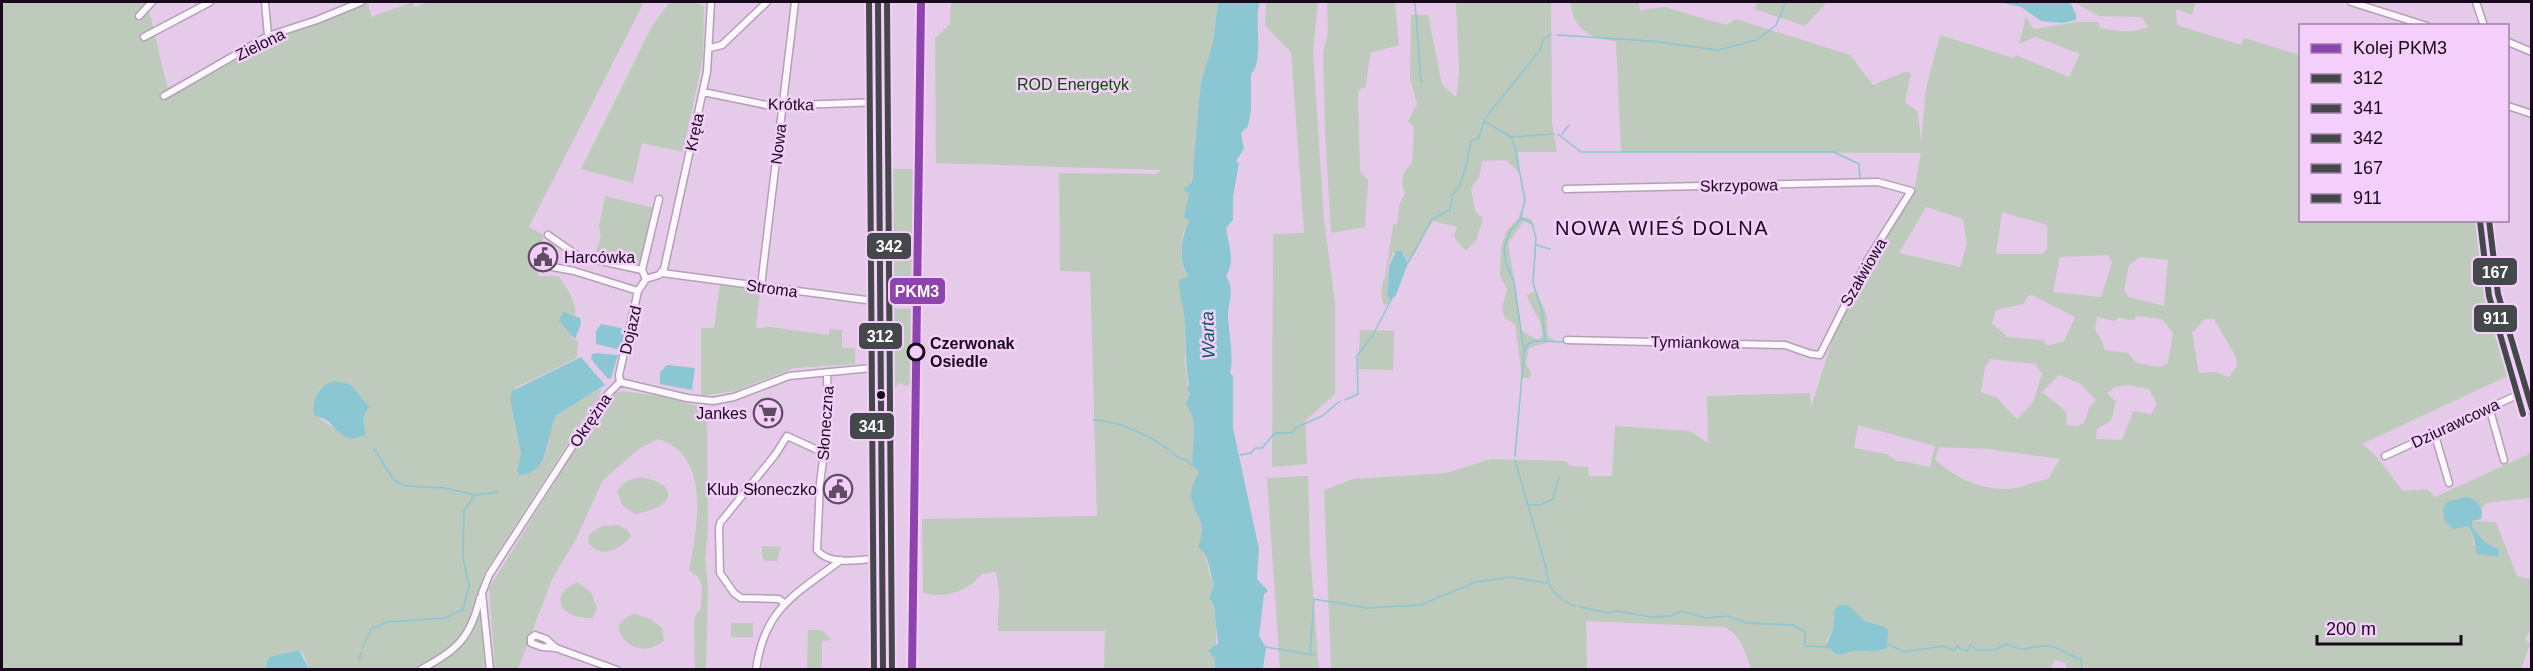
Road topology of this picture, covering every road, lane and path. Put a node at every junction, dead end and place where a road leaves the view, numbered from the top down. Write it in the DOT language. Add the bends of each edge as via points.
graph roads {
  1 [pos="152,2"];
  2 [pos="210,2"];
  3 [pos="265,2"];
  4 [pos="361,2"];
  5 [pos="711,2"];
  6 [pos="767,2"];
  7 [pos="795,2"];
  8 [pos="878,2"];
  9 [pos="2351,2"];
  10 [pos="2476,2"];
  11 [pos="139,16"];
  12 [pos="2421,24"];
  13 [pos="2483,24"];
  14 [pos="268,36"];
  15 [pos="144,37"];
  16 [pos="2509,42"];
  17 [pos="710,48"];
  18 [pos="2532,52"];
  19 [pos="703,92"];
  20 [pos="164,96"];
  21 [pos="880,102"];
  22 [pos="783,105"];
  23 [pos="2509,106"];
  24 [pos="2532,114"];
  25 [pos="1566,189"];
  26 [pos="1911,191"];
  27 [pos="659,199"];
  28 [pos="2488,222"];
  29 [pos="548,235"];
  30 [pos="578,256"];
  31 [pos="542,265"];
  32 [pos="642,270"];
  33 [pos="574,271"];
  34 [pos="662,273"];
  35 [pos="646,279"];
  36 [pos="761,286"];
  37 [pos="638,291"];
  38 [pos="881,302"];
  39 [pos="1567,339"];
  40 [pos="1820,355"];
  41 [pos="882,367"];
  42 [pos="827,372"];
  43 [pos="620,382"];
  44 [pos="2527,388"];
  45 [pos="2488,407"];
  46 [pos="2532,411"];
  47 [pos="2434,432"];
  48 [pos="824,453"];
  49 [pos="2385,456"];
  50 [pos="2504,460"];
  51 [pos="2449,483"];
  52 [pos="882,558"];
  53 [pos="841,560"];
  54 [pos="482,593"];
  55 [pos="784,603"];
  56 [pos="556,648"];
  57 [pos="420,669"];
  58 [pos="490,669"];
  59 [pos="617,669"];
  60 [pos="756,669"];
  61 [pos="883,669"];
  1 -- 11 [label="street"];
  2 -- 15 [label="street"];
  3 -- 14 [label="street"];
  4 -- 14 [label="street, Zielona"];
  5 -- 17 [label="street, Kręta"];
  6 -- 17 [label="street" via="722,45"];
  7 -- 22 [label="street, Nowa"];
  8 -- 21 [label="main road"];
  9 -- 12 [label="street"];
  10 -- 13 [label="street"];
  14 -- 20 [label="street, Zielona"];
  16 -- 18 [label="street"];
  17 -- 19 [label="street, Kręta"];
  19 -- 22 [label="street, Krótka"];
  19 -- 34 [label="street, Kręta"];
  21 -- 22 [label="street, Krótka"];
  21 -- 38 [label="main road"];
  22 -- 36 [label="street, Nowa"];
  23 -- 24 [label="street"];
  25 -- 26 [label="street, Skrzypowa" via="1878,182"];
  26 -- 40 [label="street, Szałwiowa" via="1867,261"];
  27 -- 32 [label="street"];
  28 -- 44 [label="street" via="2495,283"];
  29 -- 30 [label="street"];
  30 -- 32 [label="street"];
  30 -- 33 [label="street"];
  31 -- 33 [label="street"];
  32 -- 35 [label="street"];
  33 -- 37 [label="street"];
  34 -- 35 [label="street"];
  34 -- 36 [label="street, Stroma"];
  35 -- 37 [label="street, Dojazd"];
  36 -- 38 [label="street, Stroma"];
  37 -- 43 [label="street, Dojazd"];
  38 -- 41 [label="main road"];
  39 -- 40 [label="street, Tymiankowa" via="1785,345"];
  41 -- 42 [label="street, Okrężna"];
  41 -- 52 [label="main road"];
  42 -- 43 [label="street, Okrężna" via="782,377 743,394 713,401"];
  42 -- 48 [label="street, Słoneczna"];
  43 -- 54 [label="street, Okrężna" via="603,399 489,575"];
  44 -- 45 [label="street, Dziurawcowa"];
  44 -- 46 [label="street"];
  45 -- 47 [label="street, Dziurawcowa"];
  45 -- 50 [label="street"];
  47 -- 49 [label="street, Dziurawcowa"];
  47 -- 51 [label="street"];
  48 -- 53 [label="street, Słoneczna" via="816,546 820,554"];
  48 -- 55 [label="street" via="786,436 720,523 720,573 734,594 741,598 779,599"];
  52 -- 53 [label="street"];
  52 -- 61 [label="main road"];
  53 -- 55 [label="street"];
  54 -- 57 [label="street, Okrężna" via="472,625 459,646"];
  54 -- 58 [label="street"];
  55 -- 60 [label="street" via="763,634"];
  56 -- 59 [label="street"];
}
